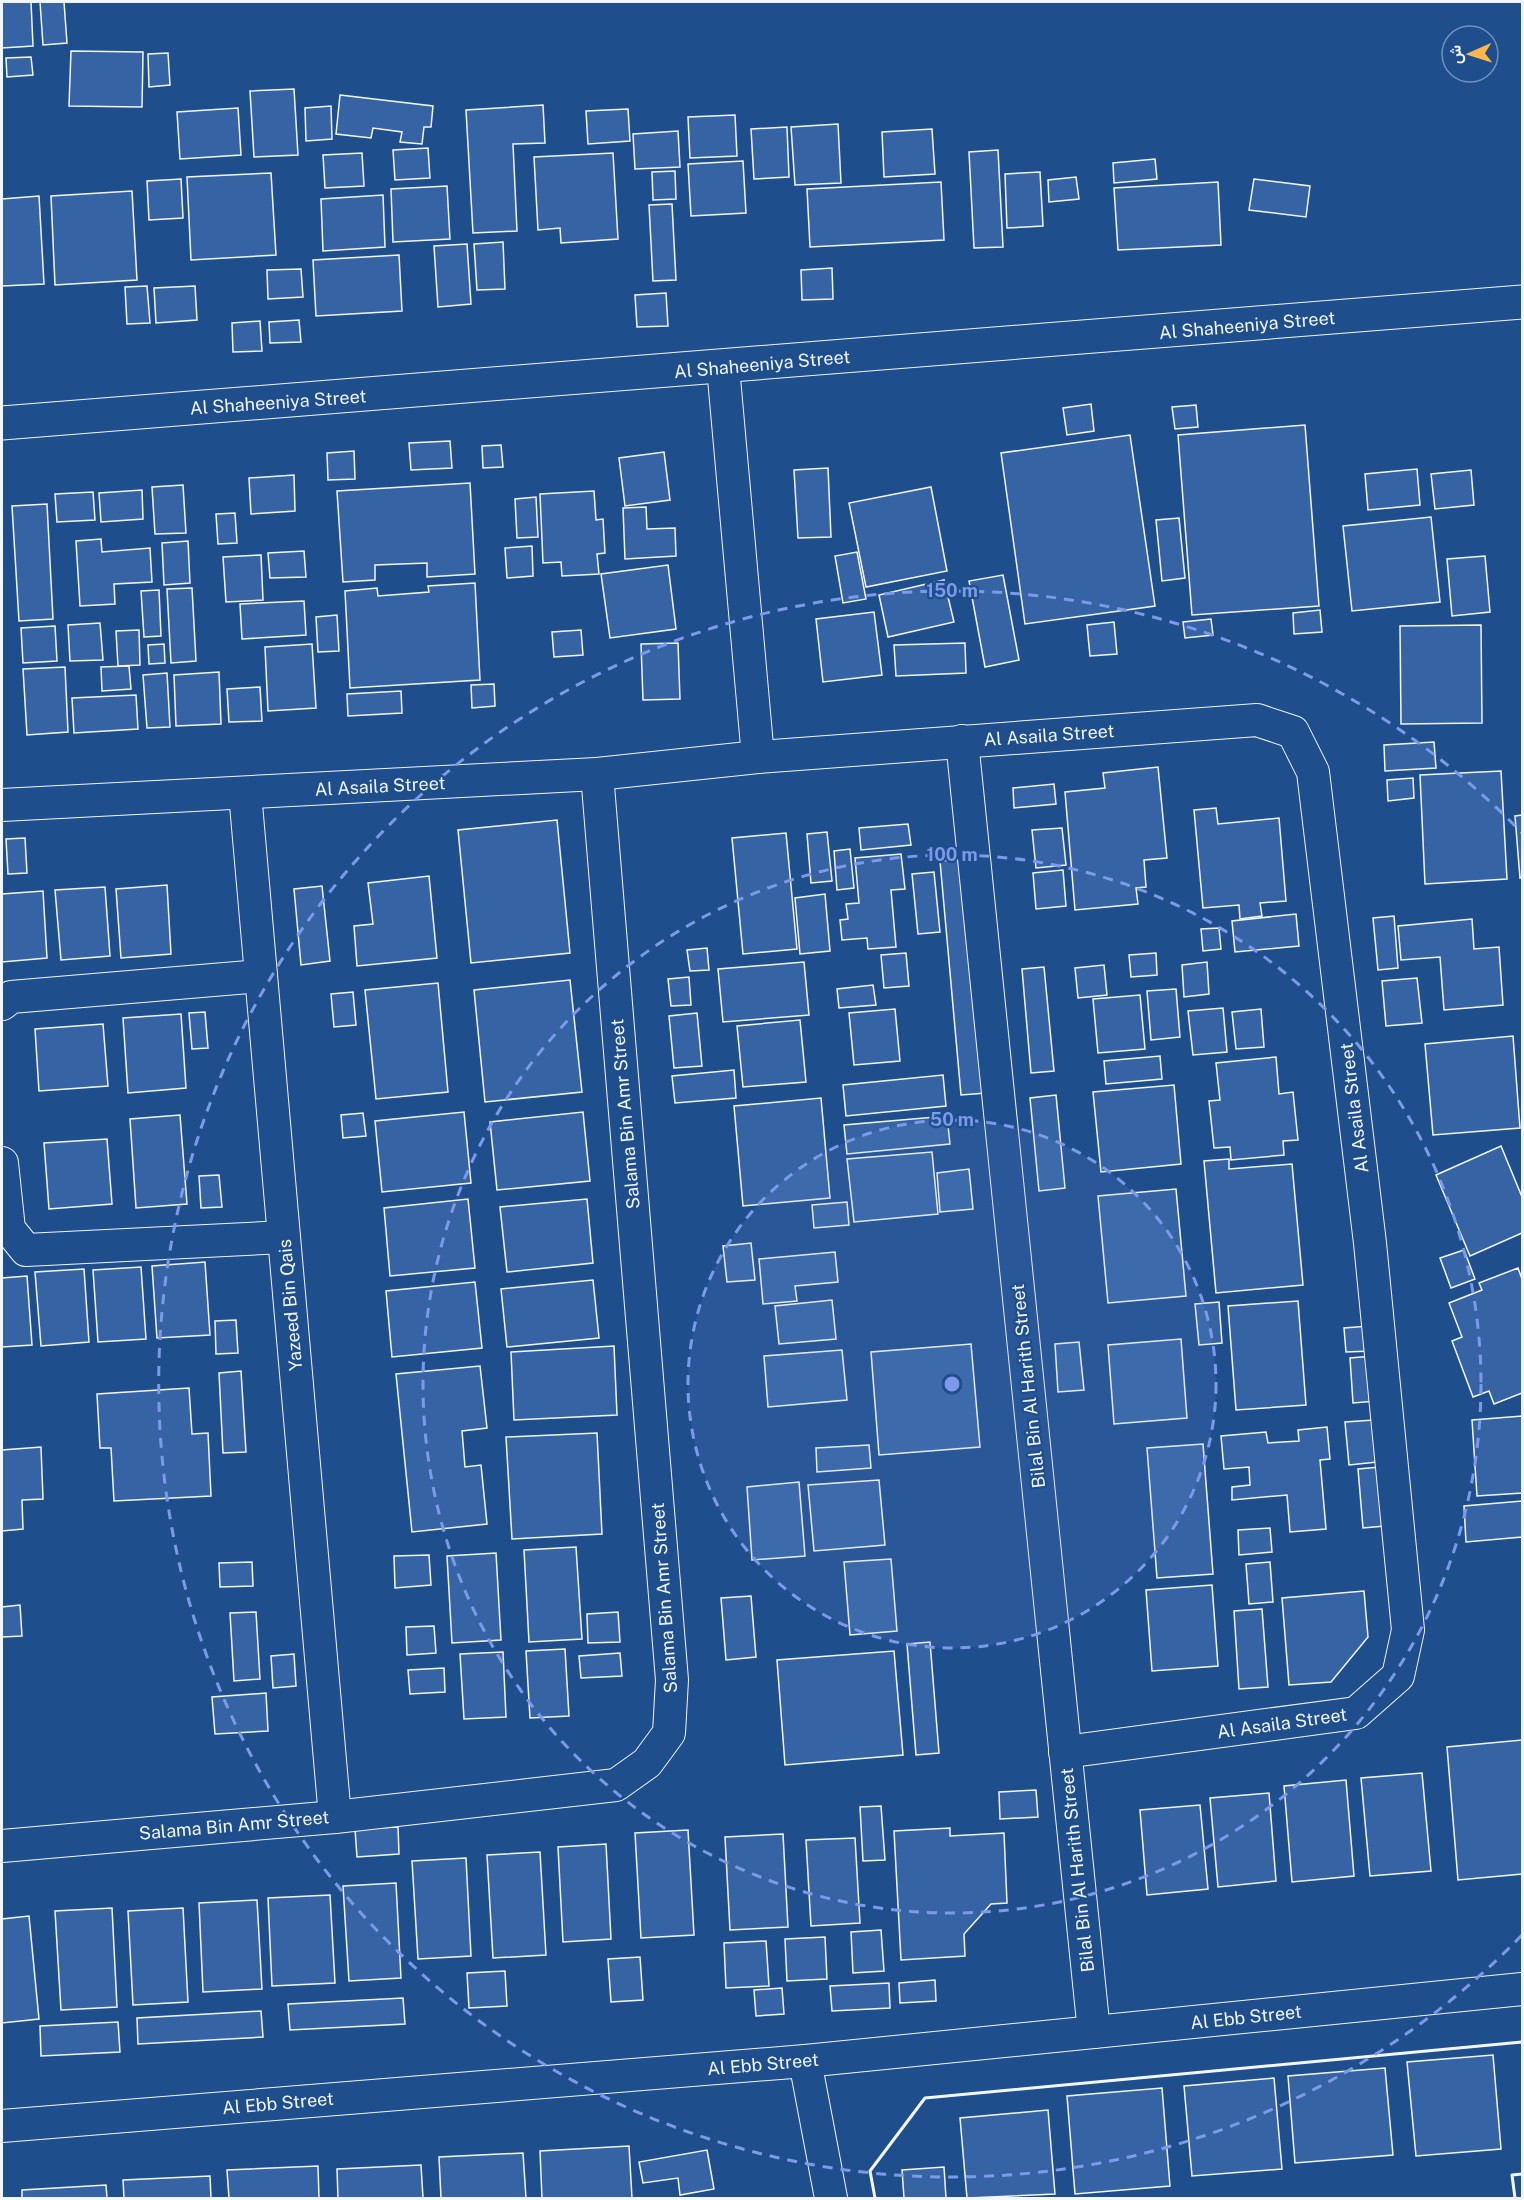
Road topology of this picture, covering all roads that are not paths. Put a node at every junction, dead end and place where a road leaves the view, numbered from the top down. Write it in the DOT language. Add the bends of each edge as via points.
graph roads {
  1 [pos="1522,302"];
  2 [pos="723,368"];
  3 [pos="2,423"];
  4 [pos="962,741"];
  5 [pos="758,757"];
  6 [pos="597,774"];
  7 [pos="245,793"];
  8 [pos="2,805"];
  9 [pos="261,976"];
  10 [pos="2,1004"];
  11 [pos="2,1162"];
  12 [pos="284,1237"];
  13 [pos="1065,1752"];
  14 [pos="335,1816"];
  15 [pos="2,1846"];
  16 [pos="1522,1989"];
  17 [pos="1094,2032"];
  18 [pos="806,2061"];
  19 [pos="2,2126"];
  20 [pos="831,2199"];
  1 -- 2 [label="street, Al Shaheeniya Street"];
  2 -- 3 [label="street, Al Shaheeniya Street"];
  2 -- 5 [label="street"];
  4 -- 5 [label="street, Al Asaila Street"];
  4 -- 13 [label="street, Bilal Bin Al Harith Street"];
  4 -- 13 [label="street, Al Asaila Street" via="1257,720 1293,732 1313,772 1370,1243 1408,1630 1398,1676 1356,1713"];
  5 -- 6 [label="street, Al Asaila Street"];
  6 -- 7 [label="street, Al Asaila Street"];
  6 -- 14 [label="street, Salama Bin Amr Street" via="672,1680 669,1733 647,1763 616,1785"];
  7 -- 8 [label="street, Al Asaila Street"];
  7 -- 9 [label="street, Yazeed Bin Qais"];
  9 -- 10 [label="street" via="11,997"];
  9 -- 12 [label="street, Yazeed Bin Qais"];
  11 -- 12 [label="street" via="9,1229 26,1250"];
  12 -- 14 [label="street, Yazeed Bin Qais"];
  13 -- 17 [label="street, Bilal Bin Al Harith Street"];
  14 -- 15 [label="street, Salama Bin Amr Street"];
  16 -- 17 [label="street, Al Ebb Street"];
  17 -- 18 [label="street, Al Ebb Street"];
  18 -- 19 [label="street, Al Ebb Street"];
  18 -- 20 [label="street"];
}
